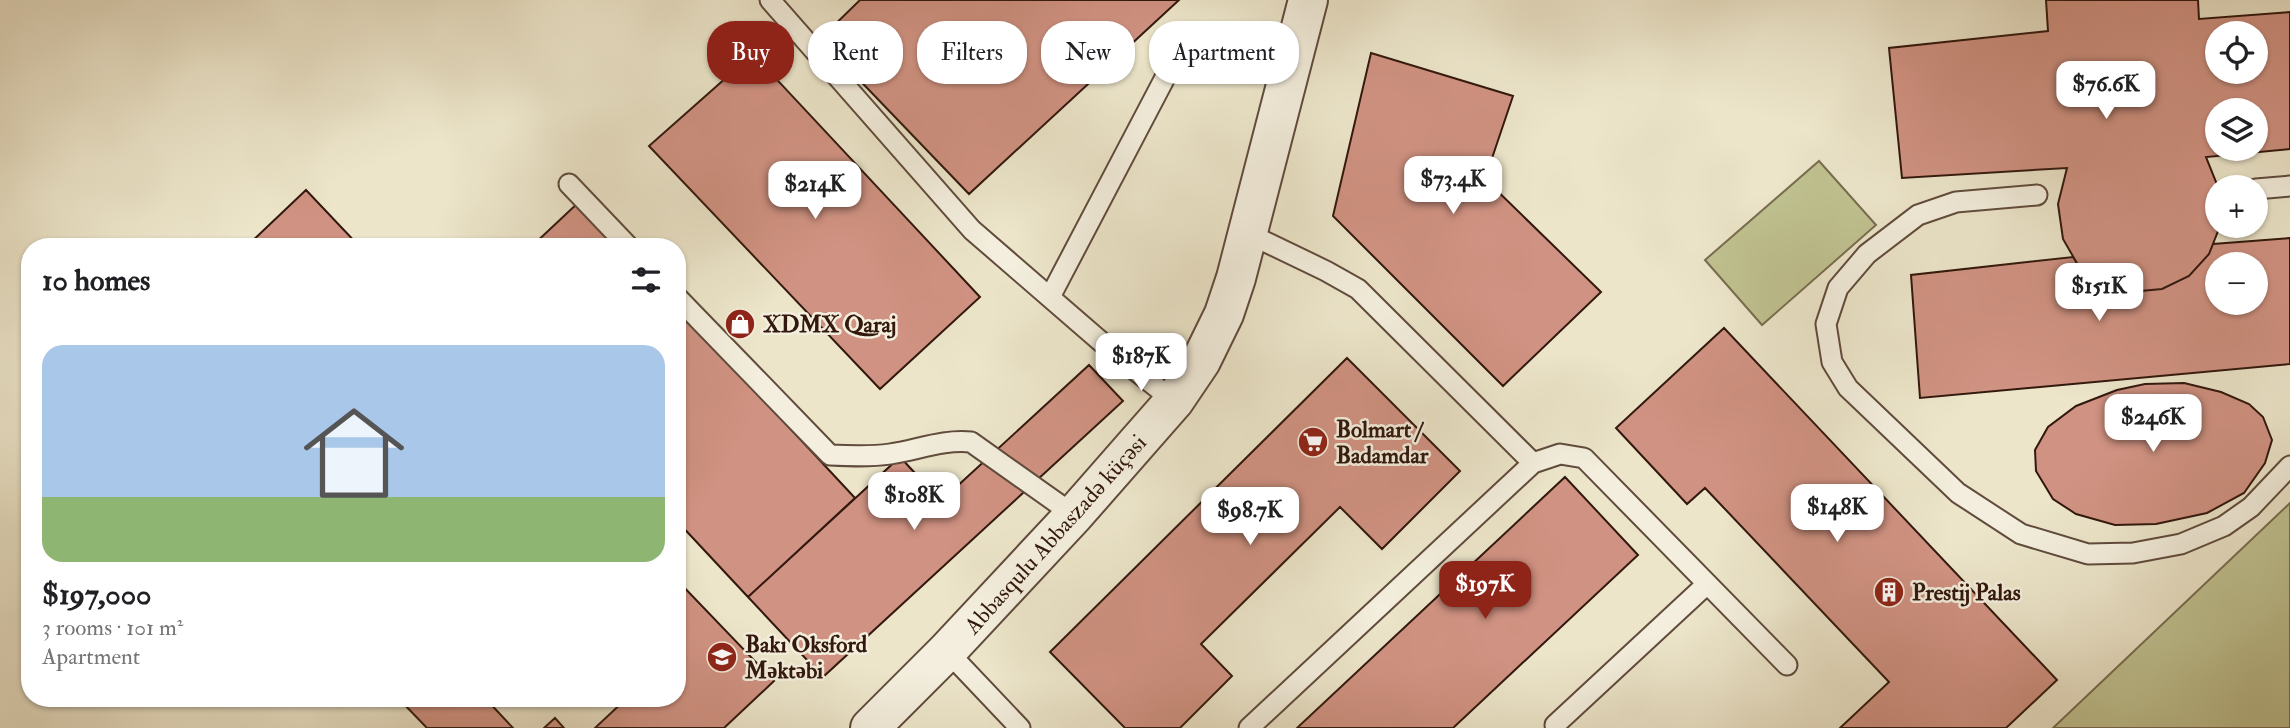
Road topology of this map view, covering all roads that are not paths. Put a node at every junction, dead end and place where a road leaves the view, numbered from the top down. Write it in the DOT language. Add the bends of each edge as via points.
graph roads {
  1 [pos="770,0"];
  2 [pos="1308,0"];
  3 [pos="1163,84"];
  4 [pos="569,184"];
  5 [pos="2290,186"];
  6 [pos="2268,188"];
  7 [pos="2037,195"];
  8 [pos="1247,233"];
  9 [pos="620,238"];
  10 [pos="1049,297"];
  11 [pos="686,305"];
  12 [pos="1174,401"];
  13 [pos="1533,463"];
  14 [pos="2290,466"];
  15 [pos="1074,515"];
  16 [pos="1707,584"];
  17 [pos="947,651"];
  18 [pos="1787,665"];
  19 [pos="1555,724"];
  20 [pos="870,728"];
  21 [pos="1020,728"];
  22 [pos="1249,728"];
  1 -- 10 [label="lane" via="972,230"];
  2 -- 8 [label="street, Abbasqulu Abbaszadə küçəsi"];
  3 -- 10 [label="lane"];
  4 -- 9 [label="lane"];
  5 -- 6 [label="lane"];
  7 -- 14 [label="lane" via="1956,202 1918,215 1867,254 1838,288 1826,324 1832,362 1848,388 1958,493 2021,534 2088,554 2133,553 2192,540 2251,507"];
  8 -- 12 [label="street, Abbasqulu Abbaszadə küçəsi" via="1224,314"];
  8 -- 13 [label="lane" via="1358,289"];
  10 -- 12 [label="lane"];
  11 -- 15 [label="lane" via="830,455 872,456 957,440 971,442"];
  12 -- 15 [label="street, Abbasqulu Abbaszadə küçəsi"];
  13 -- 16 [label="lane" via="1560,454 1584,458"];
  13 -- 22 [label="lane"];
  15 -- 17 [label="street, Abbasqulu Abbaszadə küçəsi"];
  16 -- 18 [label="lane"];
  16 -- 19 [label="lane"];
  17 -- 20 [label="street, Abbasqulu Abbaszadə küçəsi"];
  17 -- 21 [label="lane"];
}
